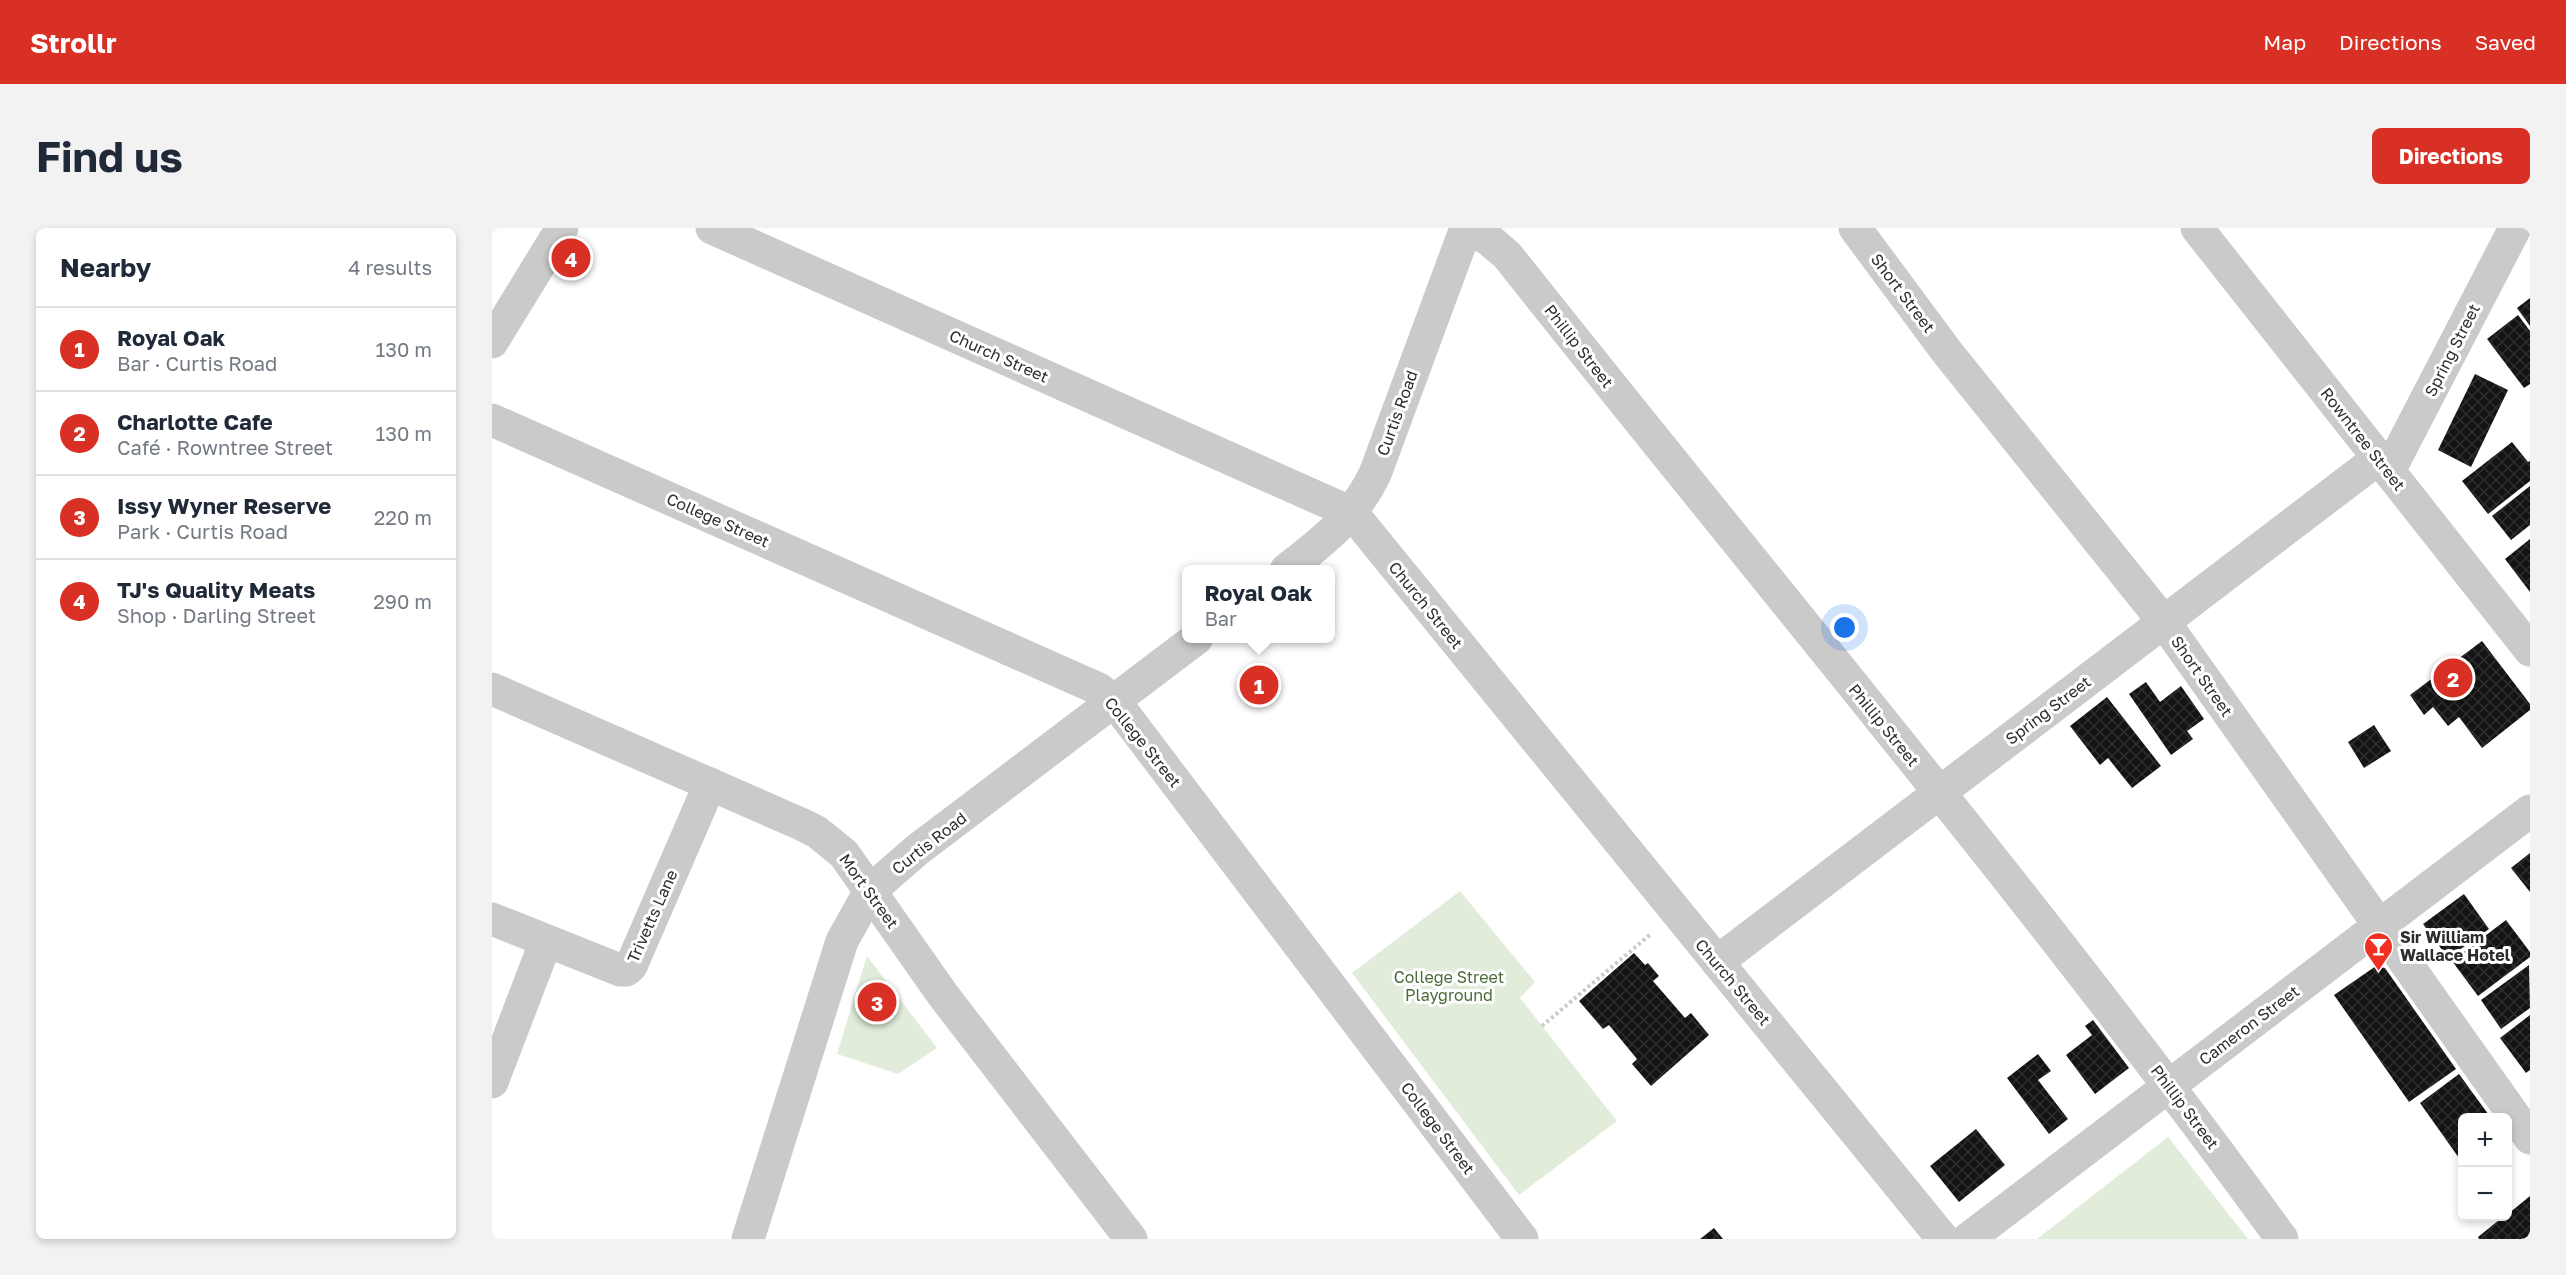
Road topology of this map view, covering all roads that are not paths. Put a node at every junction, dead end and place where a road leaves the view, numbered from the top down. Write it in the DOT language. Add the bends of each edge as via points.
graph roads {
  1 [pos="562,228"];
  2 [pos="712,228"];
  3 [pos="1467,228"];
  4 [pos="1855,228"];
  5 [pos="2197,228"];
  6 [pos="2515,228"];
  7 [pos="492,342"];
  8 [pos="492,420"];
  9 [pos="2384,465"];
  10 [pos="1352,513"];
  11 [pos="1292,565"];
  12 [pos="2164,622"];
  13 [pos="1192,643"];
  14 [pos="2530,650"];
  15 [pos="494,696"];
  16 [pos="1115,702"];
  17 [pos="710,784"];
  18 [pos="1940,792"];
  19 [pos="2530,811"];
  20 [pos="870,891"];
  21 [pos="492,919"];
  22 [pos="2378,926"];
  23 [pos="546,941"];
  24 [pos="1717,962"];
  25 [pos="492,1082"];
  26 [pos="2170,1085"];
  27 [pos="2530,1138"];
  28 [pos="755,1236"];
  29 [pos="1131,1239"];
  30 [pos="1522,1239"];
  31 [pos="1943,1239"];
  32 [pos="1968,1239"];
  33 [pos="2282,1239"];
  1 -- 7 [label="street"];
  2 -- 10 [label="street, Church Street"];
  3 -- 10 [label="street, Curtis Road" via="1375,474"];
  3 -- 18 [label="street, Phillip Street" via="1488,238 1507,255"];
  4 -- 12 [label="street, Short Street" via="1947,352"];
  5 -- 9 [label="street, Rowntree Street"];
  6 -- 9 [label="street, Spring Street"];
  8 -- 16 [label="street, College Street" via="1099,689"];
  9 -- 12 [label="street, Spring Street"];
  9 -- 14 [label="street, Rowntree Street"];
  10 -- 11 [label="street, Curtis Road"];
  10 -- 24 [label="street, Church Street"];
  12 -- 18 [label="street, Spring Street"];
  12 -- 22 [label="street, Short Street"];
  13 -- 16 [label="street, Curtis Road"];
  15 -- 17 [label="street, Mort Street"];
  16 -- 20 [label="street, Curtis Road" via="917,850"];
  16 -- 30 [label="street, College Street"];
  17 -- 20 [label="street, Mort Street" via="817,832 844,854"];
  17 -- 23 [label="street, Trivetts Lane" via="631,966 620,970"];
  18 -- 24 [label="street, Spring Street"];
  18 -- 26 [label="street, Phillip Street"];
  19 -- 22 [label="street, Cameron Street"];
  20 -- 28 [label="street, Curtis Road" via="842,941"];
  20 -- 29 [label="street, Mort Street" via="943,995"];
  21 -- 23 [label="street, Trivetts Lane"];
  22 -- 26 [label="street, Cameron Street"];
  22 -- 27 [label="street, Short Street"];
  23 -- 25 [label="street"];
  24 -- 31 [label="street, Church Street"];
  26 -- 32 [label="street, Cameron Street"];
  26 -- 33 [label="street, Phillip Street"];
}
